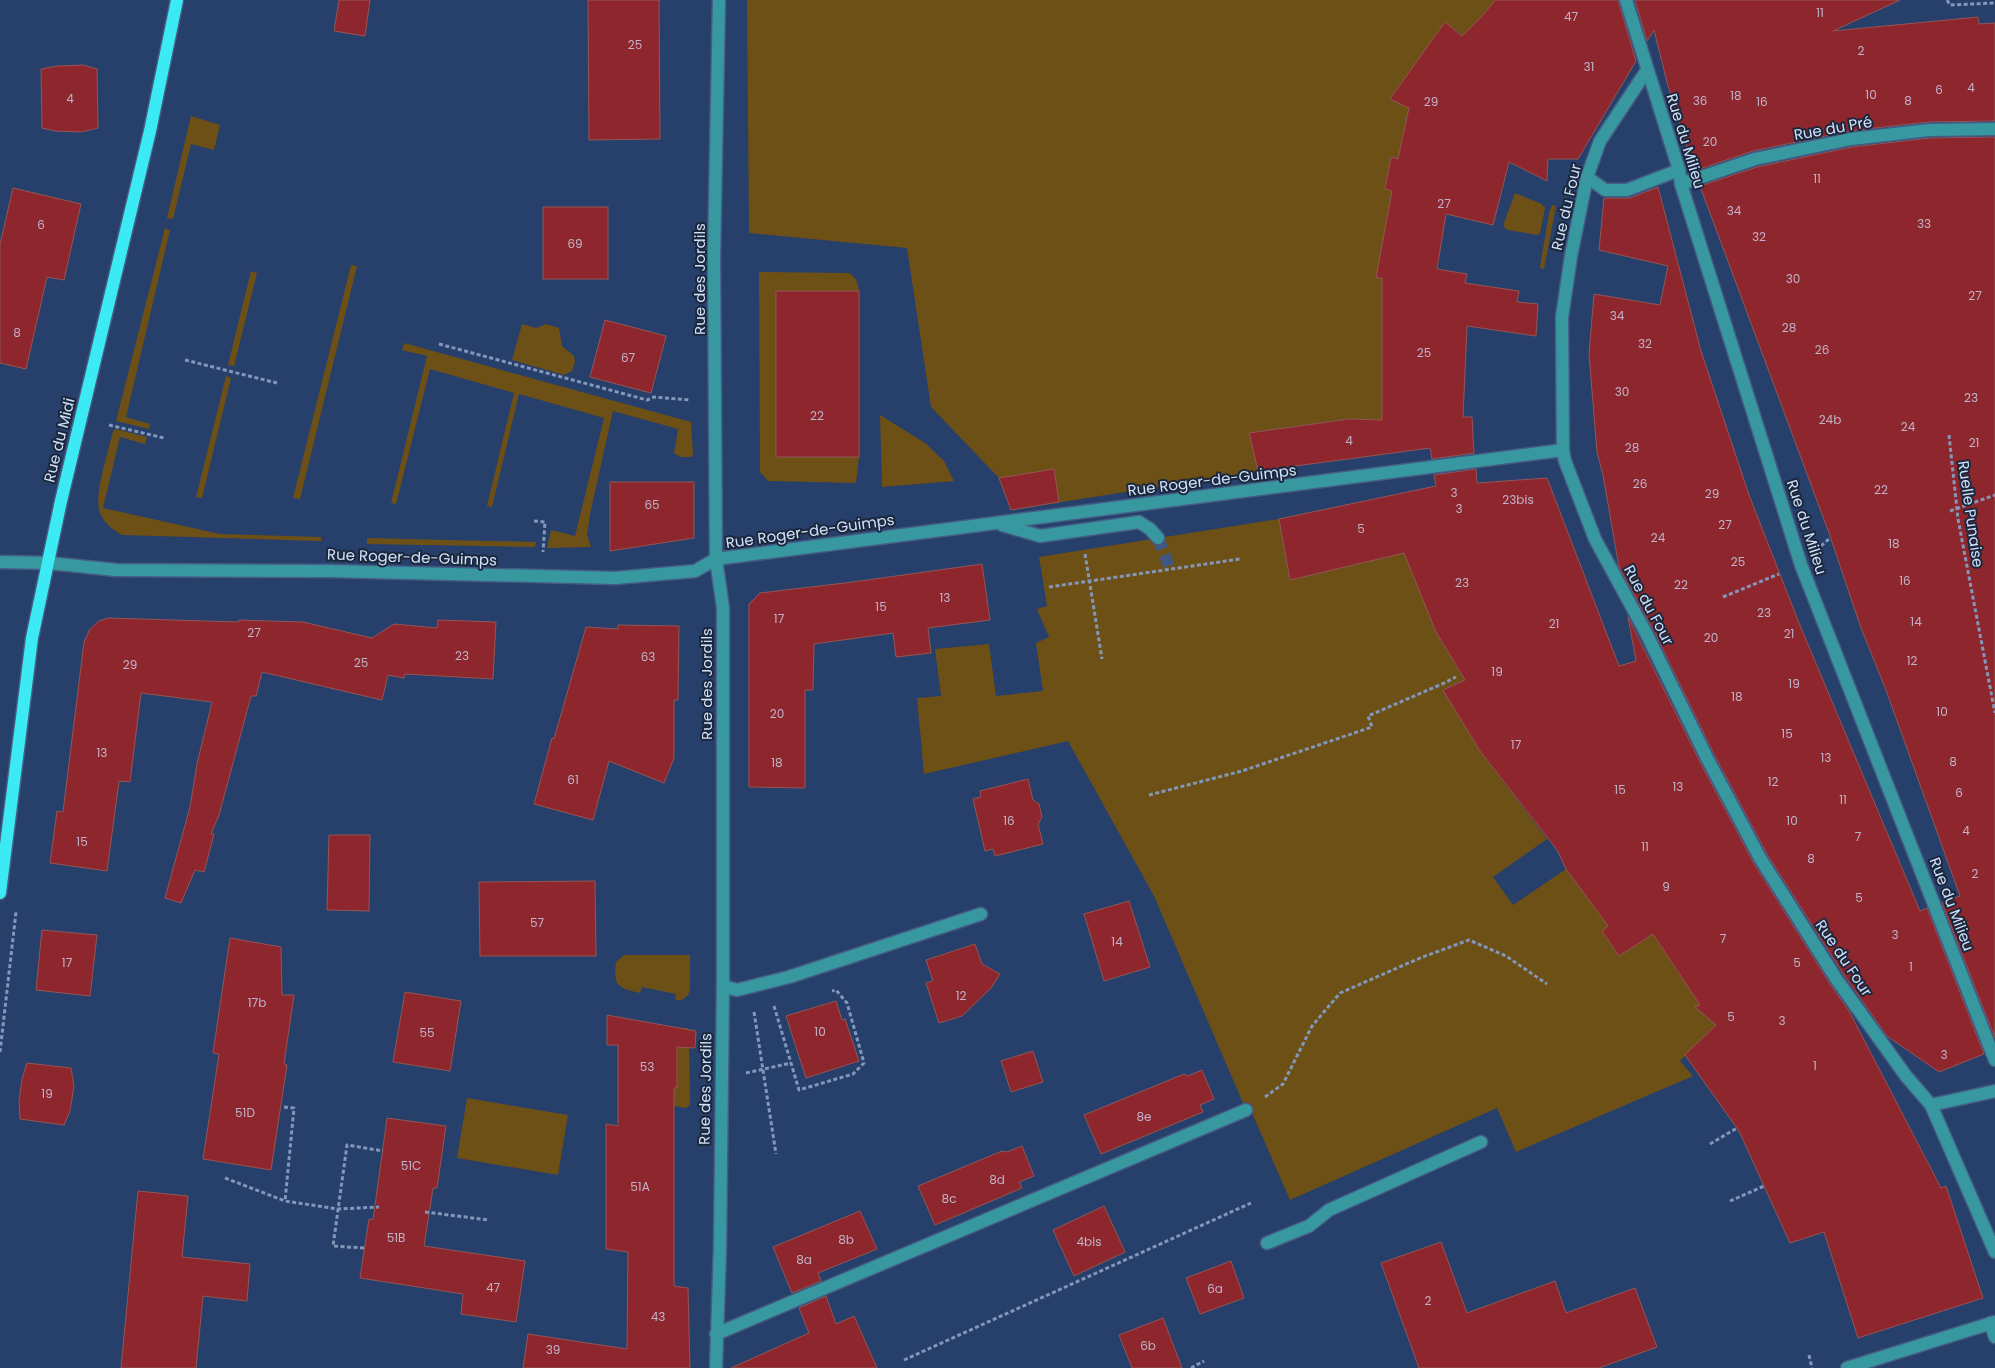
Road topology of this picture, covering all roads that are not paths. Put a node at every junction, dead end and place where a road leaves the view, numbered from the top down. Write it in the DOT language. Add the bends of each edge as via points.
graph roads {
  1 [pos="178,0"];
  2 [pos="719,0"];
  3 [pos="1626,0"];
  4 [pos="1647,70"];
  5 [pos="1995,129"];
  6 [pos="1679,170"];
  7 [pos="1587,177"];
  8 [pos="1681,184"];
  9 [pos="1563,450"];
  10 [pos="994,523"];
  11 [pos="1158,538"];
  12 [pos="716,559"];
  13 [pos="0,562"];
  14 [pos="49,563"];
  15 [pos="0,893"];
  16 [pos="981,914"];
  17 [pos="723,986"];
  18 [pos="1994,1056"];
  19 [pos="1995,1090"];
  20 [pos="1931,1105"];
  21 [pos="1246,1110"];
  22 [pos="1481,1142"];
  23 [pos="1267,1243"];
  24 [pos="1995,1252"];
  25 [pos="1993,1322"];
  26 [pos="716,1334"];
  27 [pos="1995,1337"];
  28 [pos="716,1368"];
  29 [pos="1848,1368"];
  1 -- 14 [label="main road, Rue du Midi"];
  2 -- 12 [label="street, Rue des Jordils" via="714,257"];
  3 -- 4 [label="street, Rue du Milieu"];
  4 -- 6 [label="street, Rue du Milieu"];
  4 -- 7 [label="street, Rue du Four" via="1600,141"];
  5 -- 8 [label="street, Rue du Pré" via="1929,130 1851,139 1755,159"];
  6 -- 7 [label="street" via="1627,190 1605,190"];
  6 -- 8 [label="street, Rue du Milieu"];
  7 -- 9 [label="street, Rue du Four" via="1562,317"];
  8 -- 18 [label="street, Rue du Milieu" via="1801,565"];
  9 -- 10 [label="street, Rue Roger-de-Guimps"];
  9 -- 20 [label="street, Rue du Four" via="1595,539 1760,858 1837,980 1906,1076"];
  10 -- 11 [label="street" via="1040,536 1139,522"];
  10 -- 12 [label="street, Rue Roger-de-Guimps"];
  12 -- 14 [label="street, Rue Roger-de-Guimps" via="695,571 615,578 330,570 116,570"];
  12 -- 17 [label="street, Rue des Jordils" via="723,608"];
  13 -- 14 [label="street, Rue Roger-de-Guimps"];
  14 -- 15 [label="main road, Rue du Midi" via="32,638"];
  16 -- 17 [label="street" via="788,977 737,990"];
  17 -- 26 [label="street, Rue des Jordils"];
  19 -- 20 [label="street"];
  20 -- 24 [label="street, Rue du Four"];
  21 -- 26 [label="street"];
  22 -- 23 [label="street" via="1329,1210 1308,1226"];
  25 -- 27 [label="street"];
  25 -- 29 [label="street"];
  26 -- 28 [label="street, Rue des Jordils"];
}
